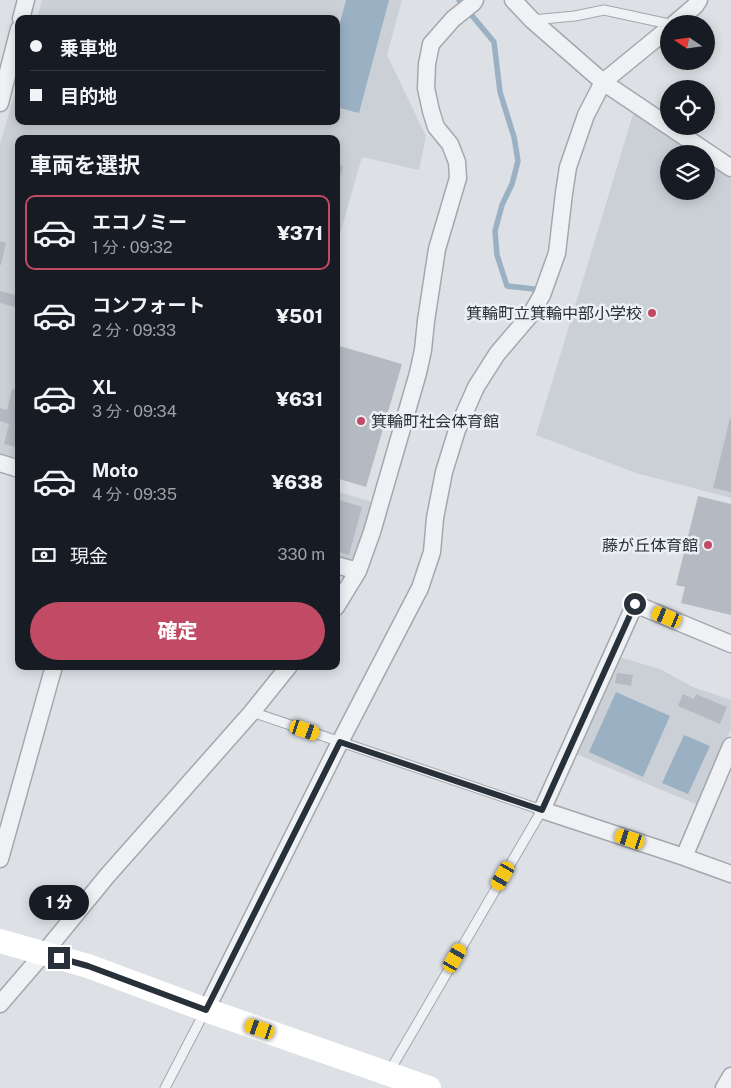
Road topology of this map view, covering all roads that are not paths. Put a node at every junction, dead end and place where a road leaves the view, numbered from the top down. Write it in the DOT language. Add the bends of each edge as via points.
graph roads {
  1 [pos="26,0"];
  2 [pos="475,0"];
  3 [pos="513,0"];
  4 [pos="699,0"];
  5 [pos="23,15"];
  6 [pos="684,15"];
  7 [pos="532,20"];
  8 [pos="660,22"];
  9 [pos="660,35"];
  10 [pos="15,45"];
  11 [pos="603,82"];
  12 [pos="0,103"];
  13 [pos="731,168"];
  14 [pos="0,463"];
  15 [pos="15,468"];
  16 [pos="340,566"];
  17 [pos="358,571"];
  18 [pos="340,600"];
  19 [pos="731,644"];
  20 [pos="53,670"];
  21 [pos="285,670"];
  22 [pos="252,712"];
  23 [pos="340,742"];
  24 [pos="731,746"];
  25 [pos="542,810"];
  26 [pos="684,856"];
  27 [pos="0,859"];
  28 [pos="731,874"];
  29 [pos="0,941"];
  30 [pos="44,954"];
  31 [pos="0,1004"];
  32 [pos="206,1010"];
  33 [pos="388,1074"];
  34 [pos="731,1076"];
  35 [pos="164,1088"];
  36 [pos="430,1088"];
  37 [pos="724,1088"];
  1 -- 5 [label="street"];
  2 -- 17 [label="street" via="431,44 426,88 430,111 436,127 450,144 457,162 458,178 437,249 418,373"];
  3 -- 7 [label="street"];
  4 -- 6 [label="street"];
  7 -- 8 [label="lane" via="604,10"];
  7 -- 11 [label="street"];
  9 -- 11 [label="street"];
  10 -- 12 [label="street"];
  11 -- 13 [label="street"];
  11 -- 23 [label="street" via="586,115 568,167 557,253 542,295 476,387 457,430 444,472 432,552 420,588"];
  14 -- 15 [label="street"];
  16 -- 17 [label="street"];
  17 -- 18 [label="street"];
  19 -- 25 [label="street" via="635,604"];
  20 -- 27 [label="street"];
  21 -- 22 [label="street"];
  22 -- 23 [label="lane"];
  22 -- 30 [label="street" via="107,876"];
  23 -- 25 [label="lane"];
  23 -- 32 [label="street"];
  24 -- 26 [label="street"];
  25 -- 26 [label="street"];
  25 -- 33 [label="lane"];
  26 -- 28 [label="street"];
  29 -- 30 [label="street"];
  30 -- 31 [label="street"];
  30 -- 32 [label="street" via="88,966"];
  32 -- 33 [label="street"];
  32 -- 35 [label="lane"];
  33 -- 36 [label="street"];
  34 -- 37 [label="street"];
}
